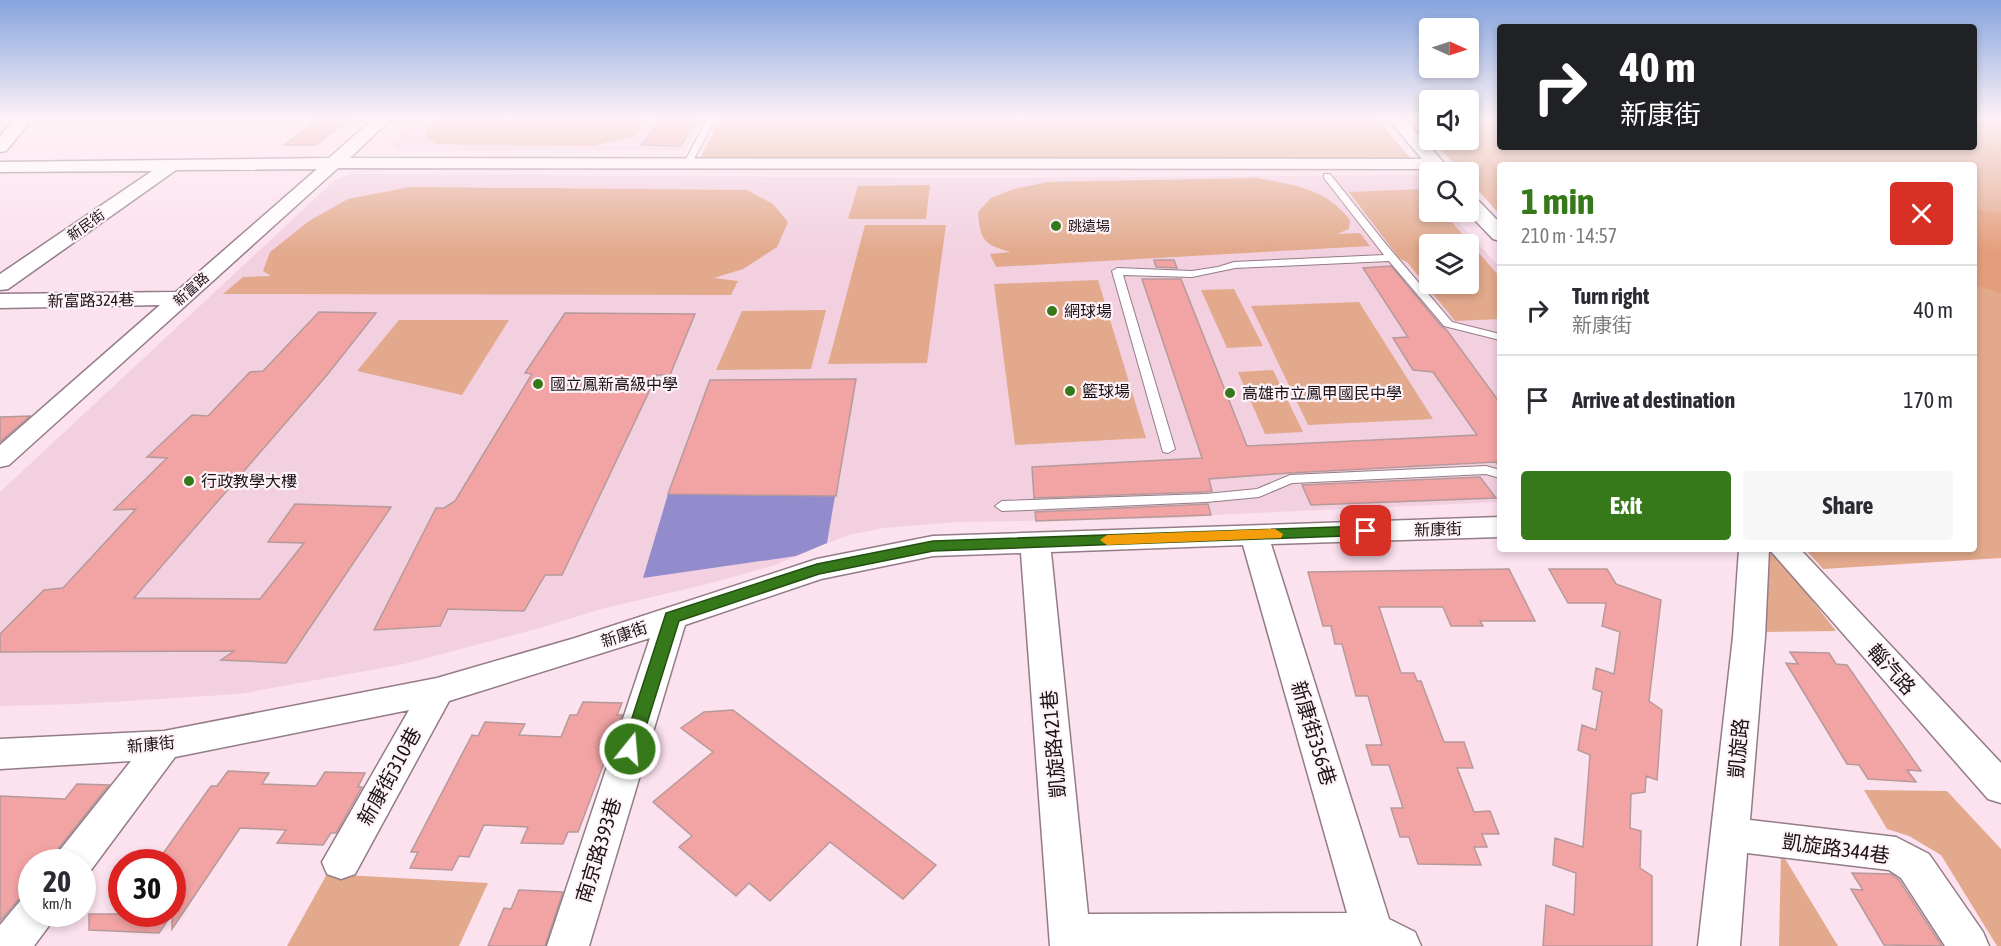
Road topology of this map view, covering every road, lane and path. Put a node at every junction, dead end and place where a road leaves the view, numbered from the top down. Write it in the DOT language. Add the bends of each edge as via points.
graph roads {
  1 [pos="319,163"];
  2 [pos="331,163"];
  3 [pos="710,163"];
  4 [pos="172,165"];
  5 [pos="0,167"];
  6 [pos="1419,168"];
  7 [pos="1327,176"];
  8 [pos="1479,213"];
  9 [pos="1497,232"];
  10 [pos="1394,258"];
  11 [pos="0,284"];
  12 [pos="181,298"];
  13 [pos="5,305"];
  14 [pos="1497,336"];
  15 [pos="1168,449"];
  16 [pos="0,459"];
  17 [pos="1497,473"];
  18 [pos="1002,506"];
  19 [pos="1497,527"];
  20 [pos="1254,535"];
  21 [pos="1035,542"];
  22 [pos="1754,552"];
  23 [pos="1787,552"];
  24 [pos="672,617"];
  25 [pos="437,691"];
  26 [pos="164,745"];
  27 [pos="0,754"];
  28 [pos="2001,789"];
  29 [pos="1730,834"];
  30 [pos="84,849"];
  31 [pos="341,862"];
  32 [pos="24,927"];
  33 [pos="1071,939"];
  34 [pos="1386,939"];
  35 [pos="9,946"];
  36 [pos="568,946"];
  37 [pos="1719,946"];
  38 [pos="1968,946"];
  1 -- 4 [label="street"];
  2 -- 12 [label="street, 新富路"];
  3 -- 6 [label="street"];
  4 -- 5 [label="street"];
  4 -- 11 [label="street, 新民街"];
  7 -- 10 [label="lane"];
  8 -- 9 [label="street"];
  10 -- 14 [label="lane" via="1448,324"];
  10 -- 15 [label="lane" via="1234,265 1219,272 1117,271"];
  12 -- 13 [label="street, 新富路324巷"];
  12 -- 16 [label="street, 新富路"];
  17 -- 18 [label="lane" via="1486,470 1290,479 1259,494 1217,498"];
  19 -- 20 [label="street, 新康街"];
  20 -- 21 [label="street, 新康街"];
  20 -- 34 [label="street, 新康街356巷"];
  21 -- 24 [label="street, 新康街" via="933,546 817,569"];
  21 -- 33 [label="street, 凱旋路421巷"];
  22 -- 29 [label="street, 凱旋路"];
  23 -- 28 [label="street, 輜汽路"];
  24 -- 25 [label="street, 新康街" via="580,650"];
  24 -- 36 [label="street, 南京路393巷"];
  25 -- 26 [label="street, 新康街"];
  25 -- 31 [label="street, 新康街310巷"];
  26 -- 27 [label="street, 新康街"];
  26 -- 30 [label="street"];
  29 -- 37 [label="street, 凱旋路"];
  29 -- 38 [label="street, 凱旋路344巷" via="1896,854 1916,866"];
  32 -- 35 [label="street"];
  33 -- 34 [label="street"];
}
